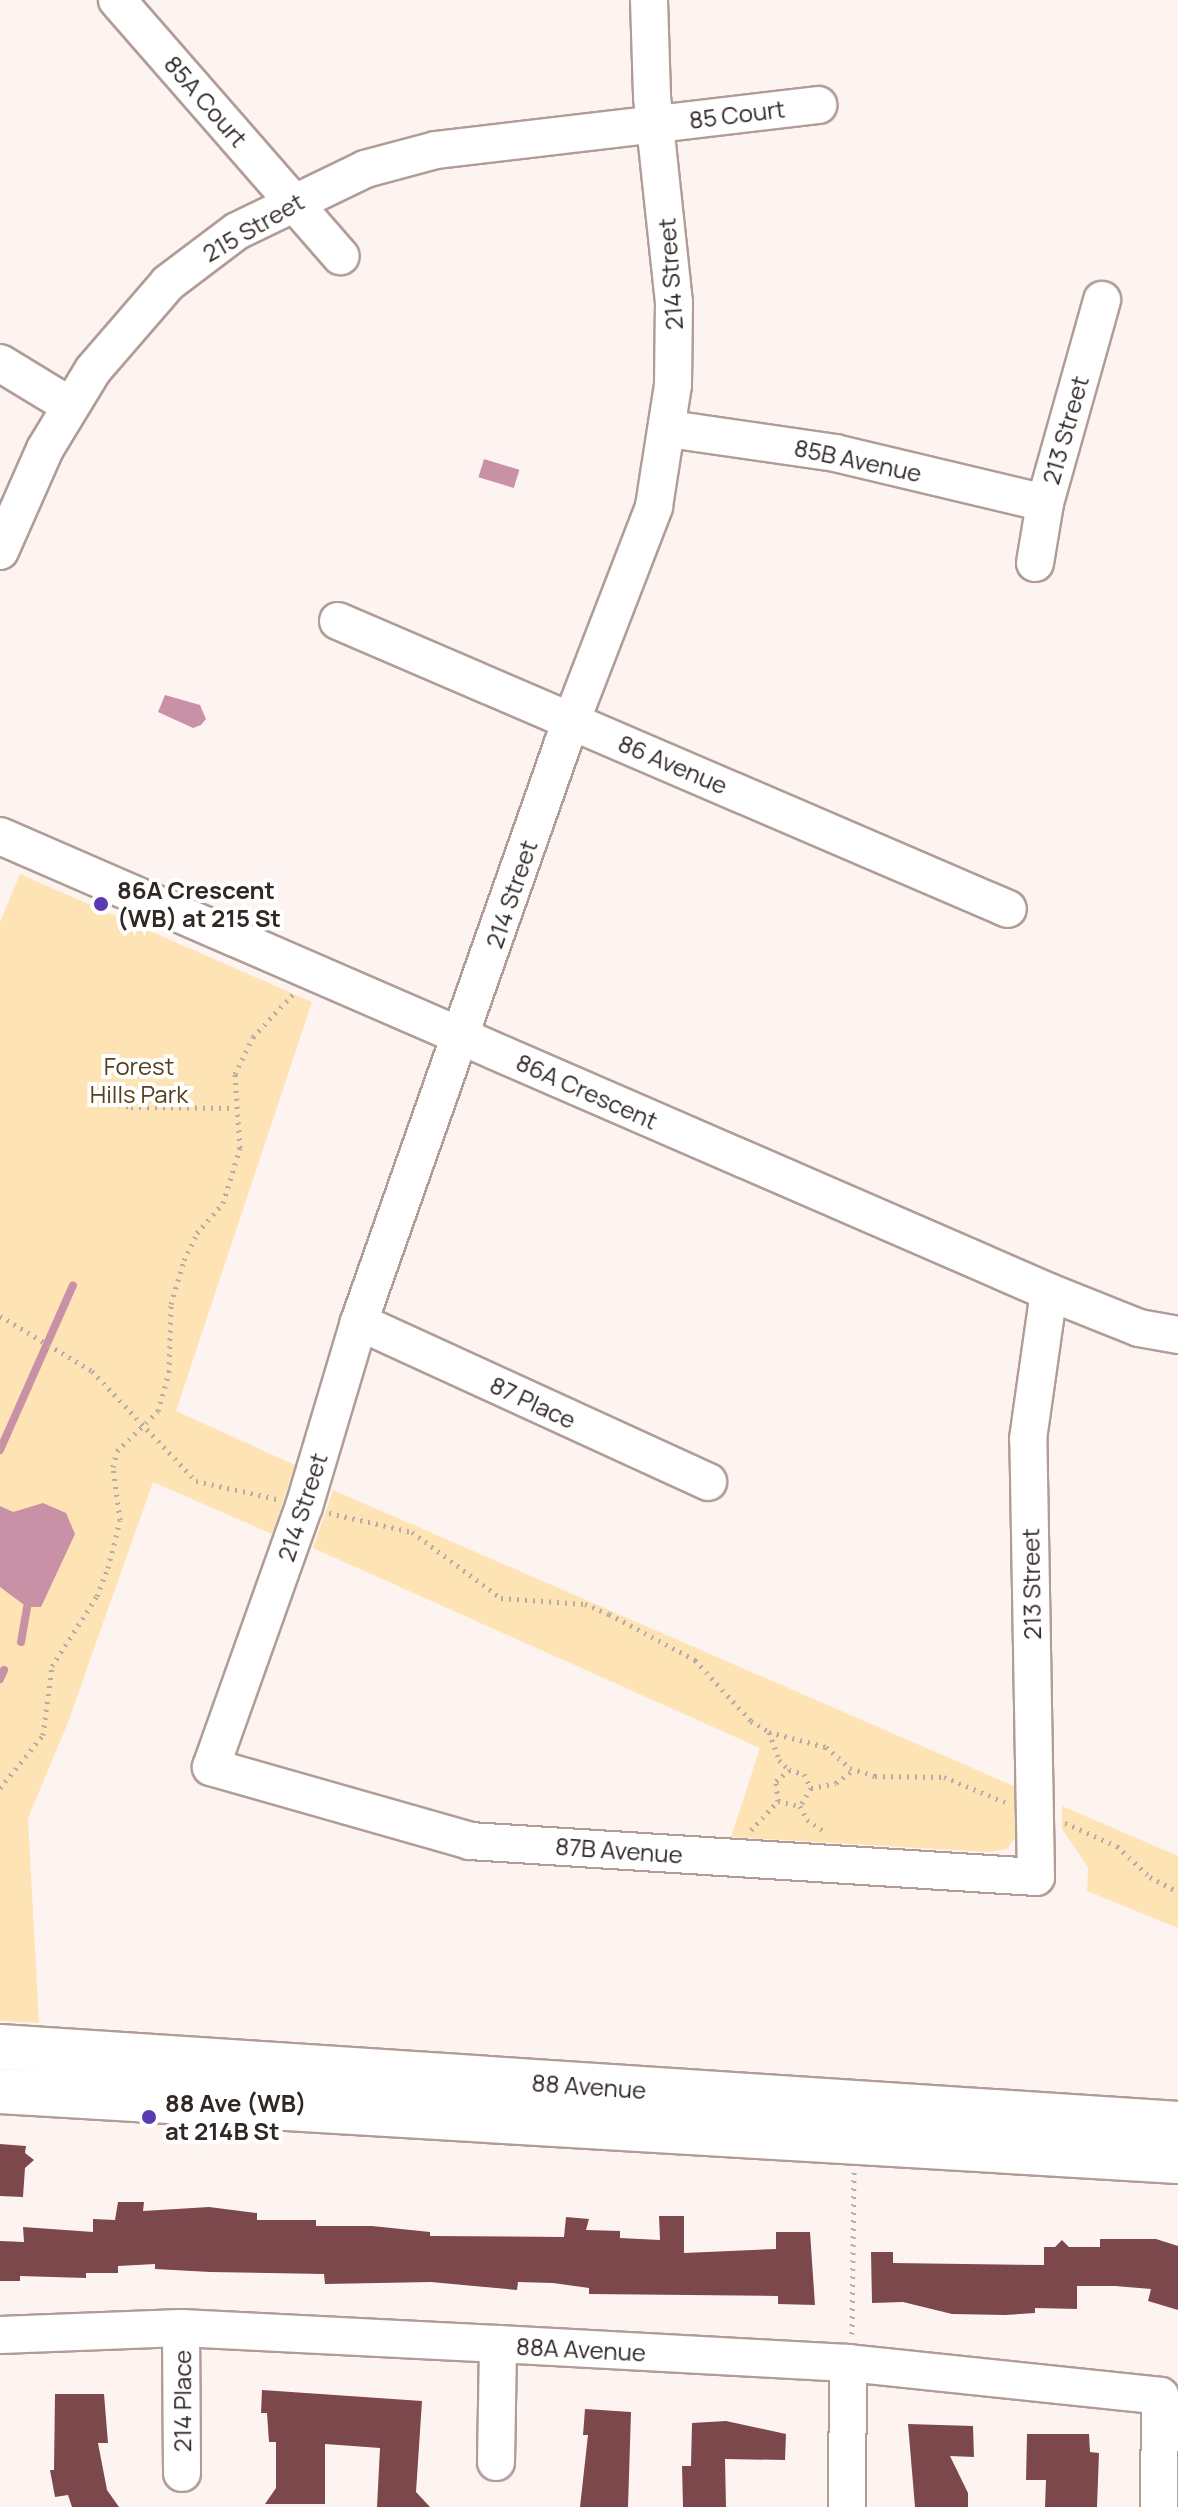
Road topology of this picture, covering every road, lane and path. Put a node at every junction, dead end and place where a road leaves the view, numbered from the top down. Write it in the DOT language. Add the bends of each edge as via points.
graph roads {
  1 [pos="117,0"];
  2 [pos="649,0"];
  3 [pos="818,105"];
  4 [pos="655,123"];
  5 [pos="294,201"];
  6 [pos="340,256"];
  7 [pos="1102,300"];
  8 [pos="0,363"];
  9 [pos="69,405"];
  10 [pos="669,429"];
  11 [pos="1045,503"];
  12 [pos="0,551"];
  13 [pos="1035,563"];
  14 [pos="338,621"];
  15 [pos="571,720"];
  16 [pos="0,836"];
  17 [pos="1008,909"];
  18 [pos="305,969"];
  19 [pos="463,1037"];
  20 [pos="102,1105"];
  21 [pos="235,1108"];
  22 [pos="1049,1292"];
  23 [pos="0,1316"];
  24 [pos="359,1322"];
  25 [pos="1178,1335"];
  26 [pos="148,1426"];
  27 [pos="708,1482"];
  28 [pos="304,1506"];
  29 [pos="769,1732"];
  30 [pos="211,1767"];
  31 [pos="789,1770"];
  32 [pos="854,1770"];
  33 [pos="0,1788"];
  34 [pos="811,1788"];
  35 [pos="778,1801"];
  36 [pos="800,1806"];
  37 [pos="1021,1806"];
  38 [pos="1056,1819"];
  39 [pos="833,1837"];
  40 [pos="745,1841"];
  41 [pos="1036,1877"];
  42 [pos="1178,1892"];
  43 [pos="0,2047"];
  44 [pos="0,2091"];
  45 [pos="1178,2124"];
  46 [pos="854,2144"];
  47 [pos="1178,2161"];
  48 [pos="181,2328"];
  49 [pos="0,2335"];
  50 [pos="498,2344"];
  51 [pos="848,2363"];
  52 [pos="496,2462"];
  53 [pos="182,2473"];
  54 [pos="847,2507"];
  55 [pos="1159,2507"];
  1 -- 5 [label="street, 85A Court"];
  2 -- 4 [label="street, 214 Street"];
  3 -- 4 [label="street, 85 Court"];
  4 -- 5 [label="street, 215 Street" via="436,150 365,169"];
  4 -- 10 [label="street, 214 Street" via="673,272"];
  5 -- 6 [label="street, 85A Court"];
  5 -- 9 [label="street, 215 Street" via="237,231 168,283"];
  7 -- 11 [label="street, 213 Street"];
  8 -- 9 [label="street"];
  9 -- 12 [label="street, 215 Street"];
  10 -- 11 [label="street, 85B Avenue" via="850,456"];
  10 -- 15 [label="street, 214 Street" via="643,544"];
  11 -- 13 [label="street, 213 Street"];
  14 -- 15 [label="street, 86 Avenue"];
  15 -- 17 [label="street, 86 Avenue"];
  15 -- 19 [label="street, 214 Street"];
  16 -- 18 [label="street, 86A Crescent"];
  18 -- 19 [label="street, 86A Crescent"];
  18 -- 21 [label="path" via="292,999 243,1054 235,1074"];
  19 -- 22 [label="street, 86A Crescent"];
  19 -- 24 [label="street, 214 Street"];
  20 -- 21 [label="path" via="103,1101 131,1107"];
  21 -- 26 [label="path" via="240,1138 227,1195 184,1260 171,1304 169,1372"];
  22 -- 25 [label="street, 86A Crescent" via="1139,1328"];
  22 -- 41 [label="street, 213 Street" via="1028,1439"];
  23 -- 26 [label="path" via="92,1371"];
  24 -- 27 [label="street, 87 Place"];
  24 -- 28 [label="street, 214 Street"];
  26 -- 28 [label="path" via="196,1481"];
  26 -- 33 [label="path" via="127,1437 117,1451 117,1538 97,1596 52,1666 43,1735"];
  28 -- 29 [label="path" via="412,1532 501,1598 585,1604 609,1614 695,1660 751,1721"];
  28 -- 30 [label="street, 214 Street"];
  29 -- 31 [label="path" via="779,1760"];
  29 -- 32 [label="path" via="826,1747"];
  30 -- 41 [label="street, 87B Avenue" via="470,1841"];
  31 -- 34 [label="path" via="804,1774"];
  31 -- 35 [label="path" via="776,1781"];
  32 -- 34 [label="path" via="836,1783"];
  32 -- 37 [label="path" via="894,1778 944,1777 991,1800"];
  34 -- 36 [label="path"];
  35 -- 36 [label="path"];
  35 -- 40 [label="path" via="761,1814"];
  36 -- 39 [label="path" via="807,1820"];
  38 -- 42 [label="path" via="1117,1846 1150,1877"];
  43 -- 45 [label="main road, 88 Avenue"];
  44 -- 46 [label="main road, 88 Avenue"];
  46 -- 47 [label="main road, 88 Avenue"];
  46 -- 51 [label="path"];
  48 -- 49 [label="street, 88A Avenue"];
  48 -- 50 [label="street, 88A Avenue"];
  48 -- 53 [label="street, 214 Place"];
  50 -- 51 [label="street, 88A Avenue"];
  50 -- 52 [label="street"];
  51 -- 54 [label="street"];
  51 -- 55 [label="street, 88A Avenue" via="1160,2396"];
}
